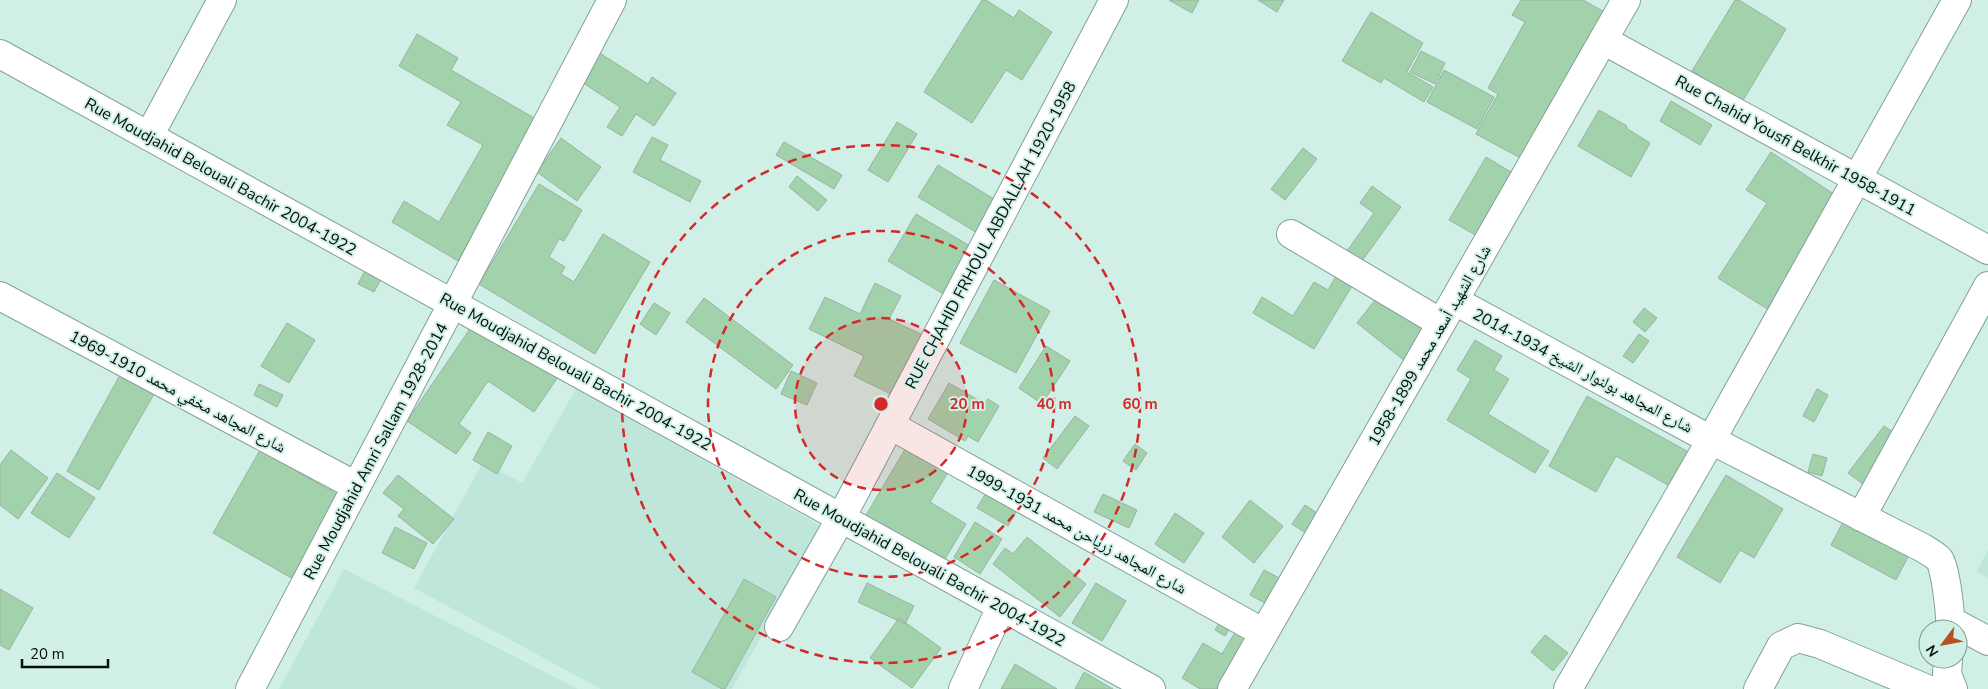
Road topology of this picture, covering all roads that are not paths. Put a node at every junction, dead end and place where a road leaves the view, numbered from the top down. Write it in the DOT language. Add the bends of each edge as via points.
graph roads {
  1 [pos="222,0"];
  2 [pos="612,0"];
  3 [pos="1114,0"];
  4 [pos="1626,0"];
  5 [pos="1957,0"];
  6 [pos="1603,40"];
  7 [pos="0,54"];
  8 [pos="149,136"];
  9 [pos="1857,178"];
  10 [pos="1291,234"];
  11 [pos="1988,250"];
  12 [pos="1988,286"];
  13 [pos="0,296"];
  14 [pos="452,303"];
  15 [pos="1448,312"];
  16 [pos="890,425"];
  17 [pos="1711,440"];
  18 [pos="356,486"];
  19 [pos="1861,517"];
  20 [pos="842,518"];
  21 [pos="1001,607"];
  22 [pos="1950,619"];
  23 [pos="779,626"];
  24 [pos="1968,632"];
  25 [pos="1264,633"];
  26 [pos="1988,640"];
  27 [pos="1947,669"];
  28 [pos="250,689"];
  29 [pos="963,689"];
  30 [pos="1151,689"];
  31 [pos="1232,689"];
  32 [pos="1568,689"];
  33 [pos="1758,689"];
  34 [pos="1927,689"];
  35 [pos="1953,689"];
  1 -- 8 [label="street"];
  2 -- 14 [label="street, Rue Moudjahid Amri Sallam 1928-2014"];
  3 -- 16 [label="street, RUE CHAHID FRHOUL ABDALLAH 1920-1958"];
  4 -- 6 [label="street, شارع الشهيد أسعد محمد 1899-1958"];
  5 -- 9 [label="street"];
  6 -- 9 [label="street, Rue Chahid Yousfi Belkhir 1958-1911"];
  6 -- 15 [label="street, شارع الشهيد أسعد محمد 1899-1958"];
  7 -- 8 [label="street, Rue Moudjahid Belouali Bachir 2004-1922"];
  8 -- 14 [label="street, Rue Moudjahid Belouali Bachir 2004-1922"];
  9 -- 11 [label="street, Rue Chahid Yousfi Belkhir 1958-1911"];
  9 -- 17 [label="street"];
  10 -- 15 [label="street, شارع المجاهد بولنوار الشيخ 1934-2014"];
  12 -- 19 [label="street"];
  13 -- 18 [label="street, شارع المجاهد مخفي محمد 1910-1969"];
  14 -- 18 [label="street, Rue Moudjahid Amri Sallam 1928-2014"];
  14 -- 20 [label="street, Rue Moudjahid Belouali Bachir 2004-1922"];
  15 -- 17 [label="street, شارع المجاهد بولنوار الشيخ 1934-2014"];
  15 -- 25 [label="street, شارع الشهيد أسعد محمد 1899-1958"];
  16 -- 20 [label="street, RUE CHAHID FRHOUL ABDALLAH 1920-1958"];
  16 -- 25 [label="street, شارع المجاهد زرياحن محمد 1931-1999"];
  17 -- 19 [label="street, شارع المجاهد بولنوار الشيخ 1934-2014"];
  17 -- 32 [label="street"];
  18 -- 28 [label="street, Rue Moudjahid Amri Sallam 1928-2014"];
  19 -- 22 [label="street, شارع المجاهد بولنوار الشيخ 1934-2014" via="1923,548 1939,560"];
  20 -- 21 [label="street, Rue Moudjahid Belouali Bachir 2004-1922"];
  20 -- 23 [label="street, RUE CHAHID FRHOUL ABDALLAH 1920-1958"];
  21 -- 29 [label="street"];
  21 -- 30 [label="street, Rue Moudjahid Belouali Bachir 2004-1922"];
  24 -- 26 [label="street"];
  25 -- 31 [label="street, شارع الشهيد أسعد محمد 1899-1958"];
  27 -- 35 [label="street"];
  33 -- 34 [label="street" via="1780,646 1798,638 1820,644"];
}
